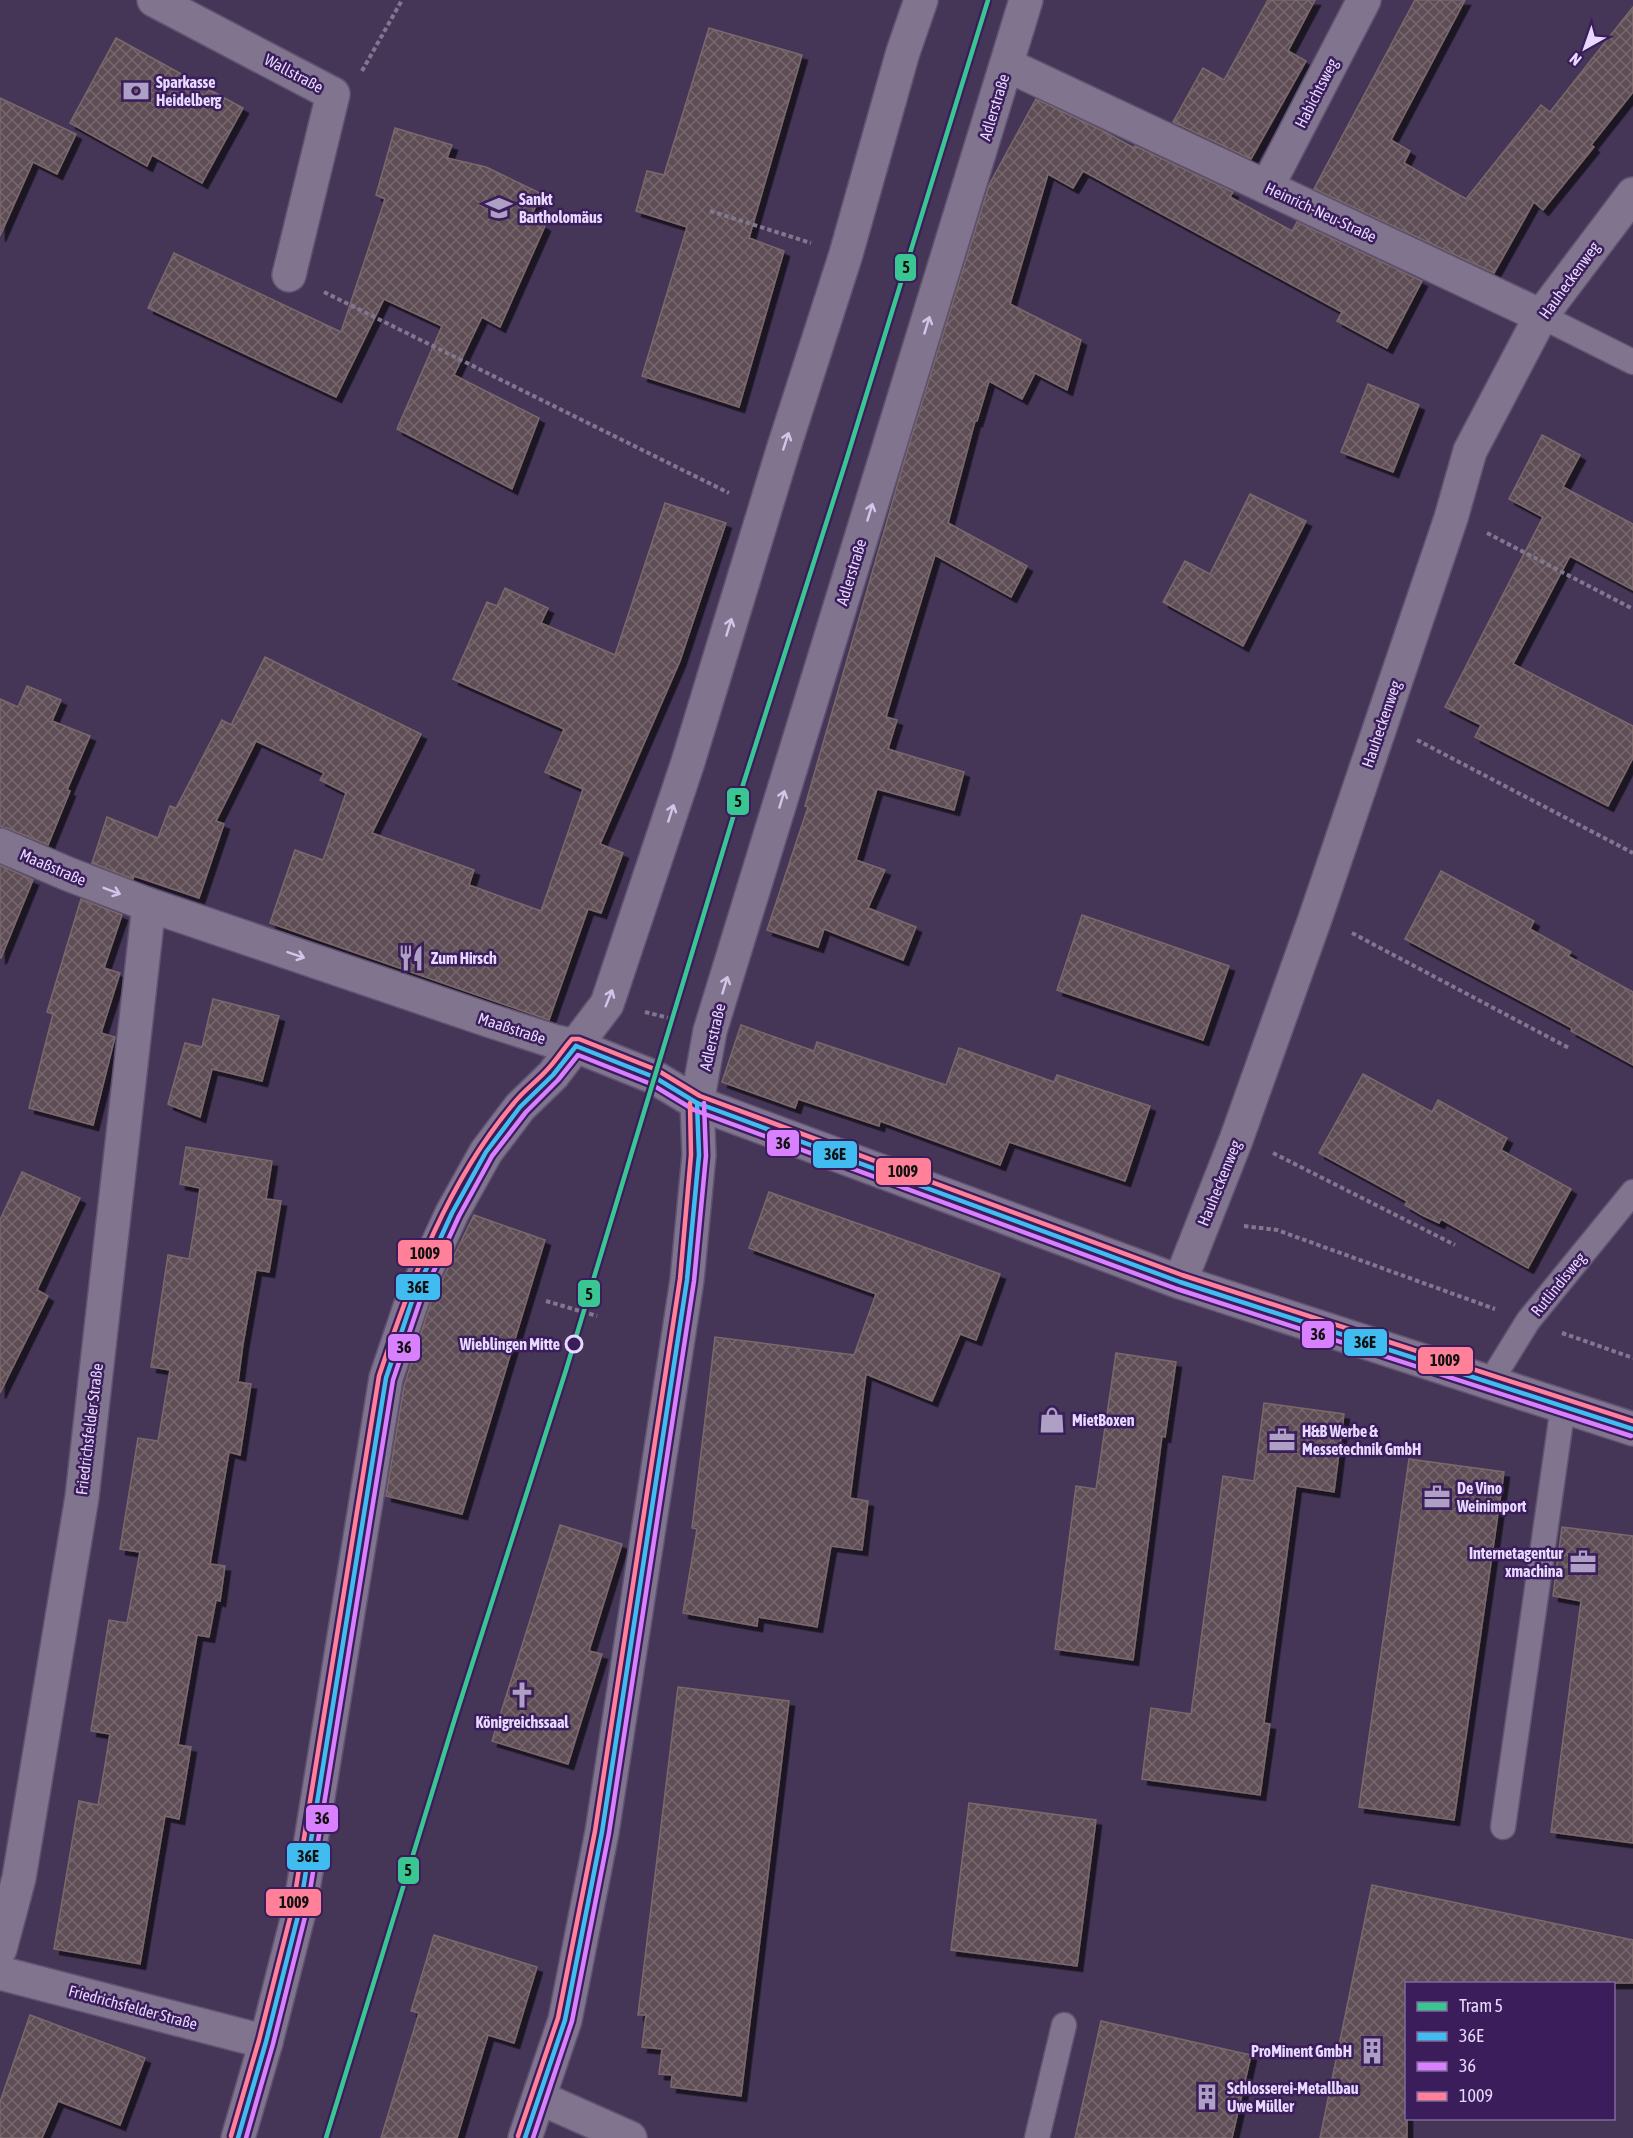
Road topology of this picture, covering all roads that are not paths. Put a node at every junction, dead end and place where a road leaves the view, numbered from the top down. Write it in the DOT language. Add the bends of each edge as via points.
graph roads {
  1 [pos="154,0"];
  2 [pos="921,0"];
  3 [pos="1026,0"];
  4 [pos="1364,0"];
  5 [pos="1007,65"];
  6 [pos="1267,187"];
  7 [pos="1633,194"];
  8 [pos="289,275"];
  9 [pos="1541,316"];
  10 [pos="1633,362"];
  11 [pos="0,844"];
  12 [pos="149,905"];
  13 [pos="564,1044"];
  14 [pos="698,1103"];
  15 [pos="1633,1192"];
  16 [pos="1180,1282"];
  17 [pos="1491,1381"];
  18 [pos="1563,1406"];
  19 [pos="1633,1429"];
  20 [pos="1503,1827"];
  21 [pos="10,1875"];
  22 [pos="0,1949"];
  23 [pos="0,1973"];
  24 [pos="1064,2025"];
  25 [pos="266,2042"];
  26 [pos="540,2098"];
  27 [pos="238,2138"];
  28 [pos="525,2138"];
  29 [pos="630,2138"];
  30 [pos="1036,2138"];
  1 -- 8 [label="street, Wallstraße" via="333,94"];
  13 -- 2 [label="street, one-way" via="607,1004 688,762"];
  3 -- 5 [label="street, Adlerstraße"];
  4 -- 6 [label="street, Habichtsweg"];
  5 -- 6 [label="street, Heinrich-Neu-Straße"];
  14 -- 5 [label="street, Adlerstraße, one-way" via="711,1031"];
  6 -- 9 [label="street, Heinrich-Neu-Straße"];
  7 -- 9 [label="street, Hauheckenweg"];
  9 -- 10 [label="lane, Heinrich-Neu-Straße"];
  9 -- 16 [label="street, Hauheckenweg" via="1470,451 1451,518 1316,916 1236,1140"];
  11 -- 12 [label="street, Maaßstraße, one-way"];
  12 -- 13 [label="street, Maaßstraße, one-way"];
  12 -- 21 [label="street, Friedrichsfelder Straße" via="82,1497"];
  13 -- 14 [label="street, Maaßstraße" via="654,1077"];
  13 -- 25 [label="street" via="553,1075 520,1107 486,1152 452,1213 413,1298 386,1378 300,1908"];
  14 -- 16 [label="street, Maaßstraße"];
  14 -- 26 [label="street, Adlerstraße" via="699,1155 687,1280 602,1832 565,2020"];
  15 -- 17 [label="lane, Rutlindisweg" via="1528,1321"];
  16 -- 17 [label="street, Maaßstraße"];
  17 -- 18 [label="street, Maaßstraße"];
  18 -- 19 [label="street, Maaßstraße"];
  18 -- 20 [label="lane"];
  21 -- 22 [label="street, Friedrichsfelder Straße"];
  23 -- 25 [label="street, Friedrichsfelder Straße"];
  24 -- 30 [label="lane"];
  25 -- 27 [label="street"];
  26 -- 28 [label="street, Adlerstraße"];
  26 -- 29 [label="street"];
}
